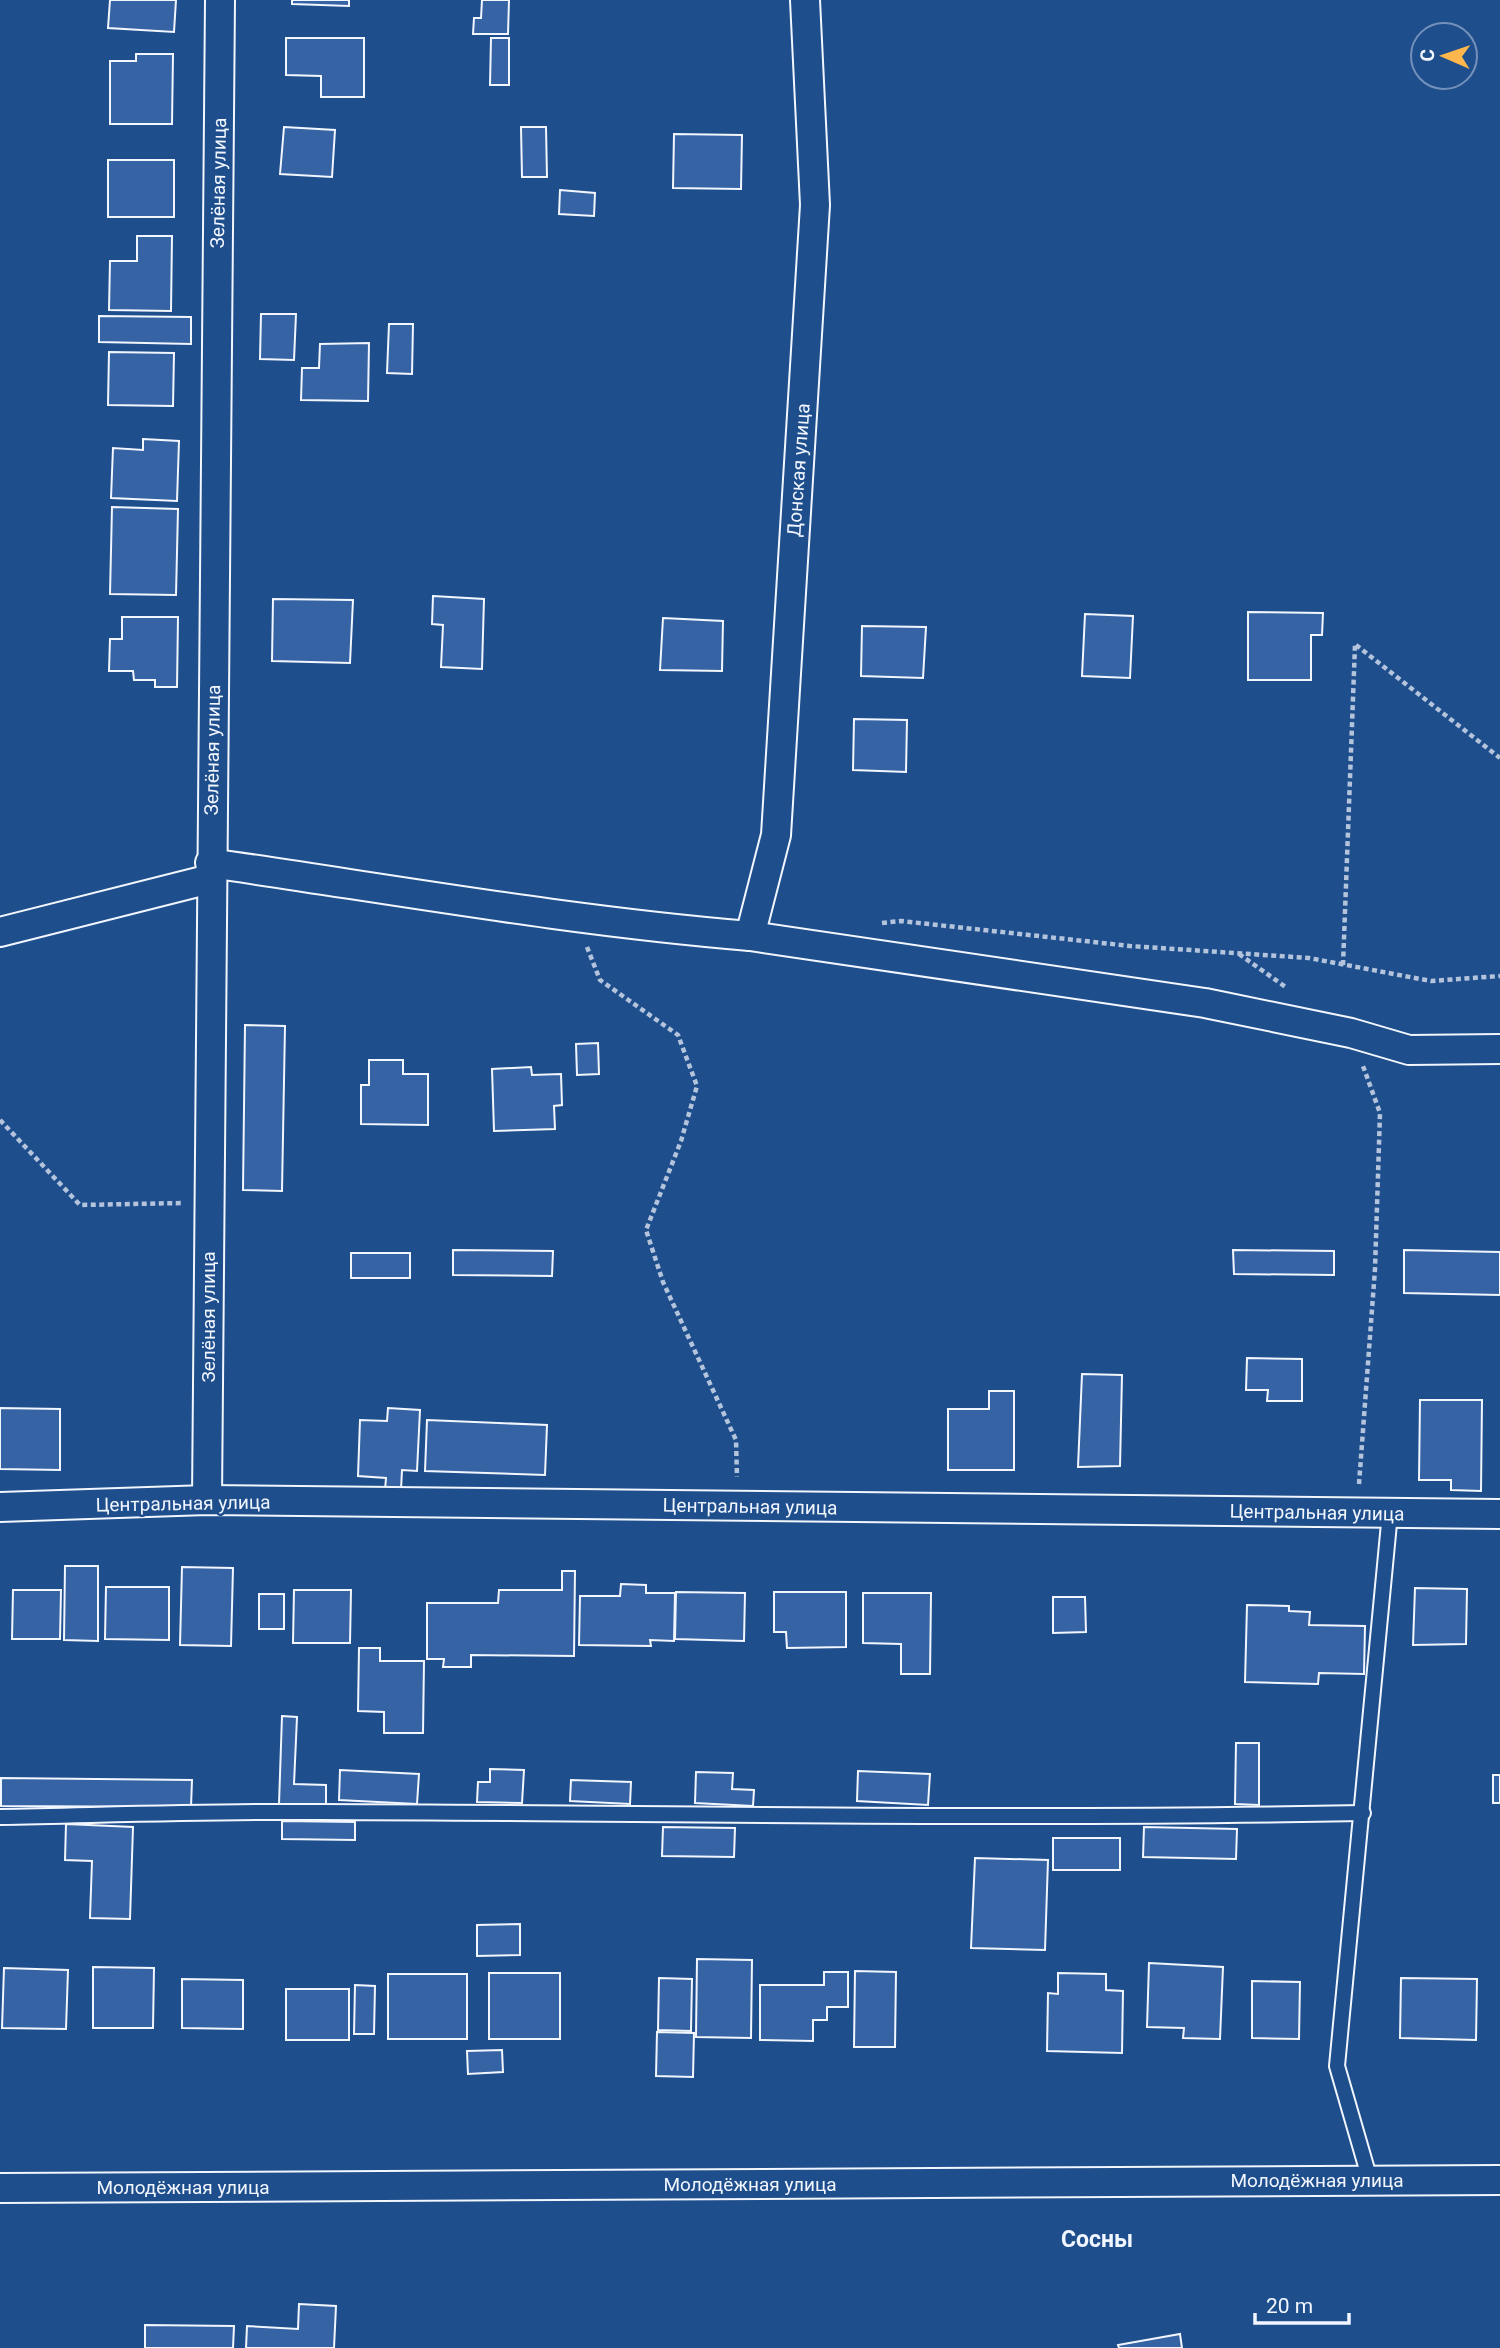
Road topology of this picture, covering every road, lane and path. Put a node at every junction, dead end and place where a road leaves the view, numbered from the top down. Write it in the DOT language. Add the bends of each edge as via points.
graph roads {
  1 [pos="219,0"];
  2 [pos="804,0"];
  3 [pos="1500,758"];
  4 [pos="210,871"];
  5 [pos="575,916"];
  6 [pos="874,924"];
  7 [pos="0,932"];
  8 [pos="750,936"];
  9 [pos="1237,953"];
  10 [pos="1343,965"];
  11 [pos="1500,976"];
  12 [pos="1294,993"];
  13 [pos="1351,1033"];
  14 [pos="1500,1049"];
  15 [pos="0,1120"];
  16 [pos="209,1202"];
  17 [pos="207,1500"];
  18 [pos="737,1506"];
  19 [pos="0,1507"];
  20 [pos="1357,1513"];
  21 [pos="1390,1513"];
  22 [pos="1500,1514"];
  23 [pos="1363,1813"];
  24 [pos="0,1817"];
  25 [pos="1370,2180"];
  26 [pos="1500,2180"];
  27 [pos="0,2188"];
  1 -- 4 [label="street, Зелёная улица"];
  2 -- 8 [label="street, Донская улица" via="815,205 776,835"];
  3 -- 10 [label="path" via="1355,645"];
  4 -- 5 [label="street"];
  4 -- 7 [label="street"];
  4 -- 16 [label="street, Зелёная улица"];
  5 -- 8 [label="street"];
  5 -- 18 [label="path" via="600,980 678,1035 697,1086 646,1230 663,1282 737,1440"];
  6 -- 9 [label="path" via="901,921"];
  8 -- 13 [label="street" via="1205,1003"];
  9 -- 10 [label="path"];
  9 -- 12 [label="path"];
  10 -- 11 [label="path" via="1431,981"];
  13 -- 14 [label="street" via="1409,1050"];
  13 -- 20 [label="path" via="1380,1113 1375,1269"];
  15 -- 16 [label="path" via="80,1205"];
  16 -- 17 [label="street, Зелёная улица"];
  17 -- 18 [label="street, Центральная улица"];
  17 -- 19 [label="street, Центральная улица"];
  18 -- 20 [label="street, Центральная улица"];
  20 -- 21 [label="street, Центральная улица"];
  21 -- 22 [label="street, Центральная улица"];
  21 -- 23 [label="lane"];
  23 -- 24 [label="lane" via="318,1812"];
  23 -- 25 [label="lane" via="1337,2066"];
  25 -- 26 [label="street, Молодёжная улица"];
  25 -- 27 [label="street, Молодёжная улица"];
}
